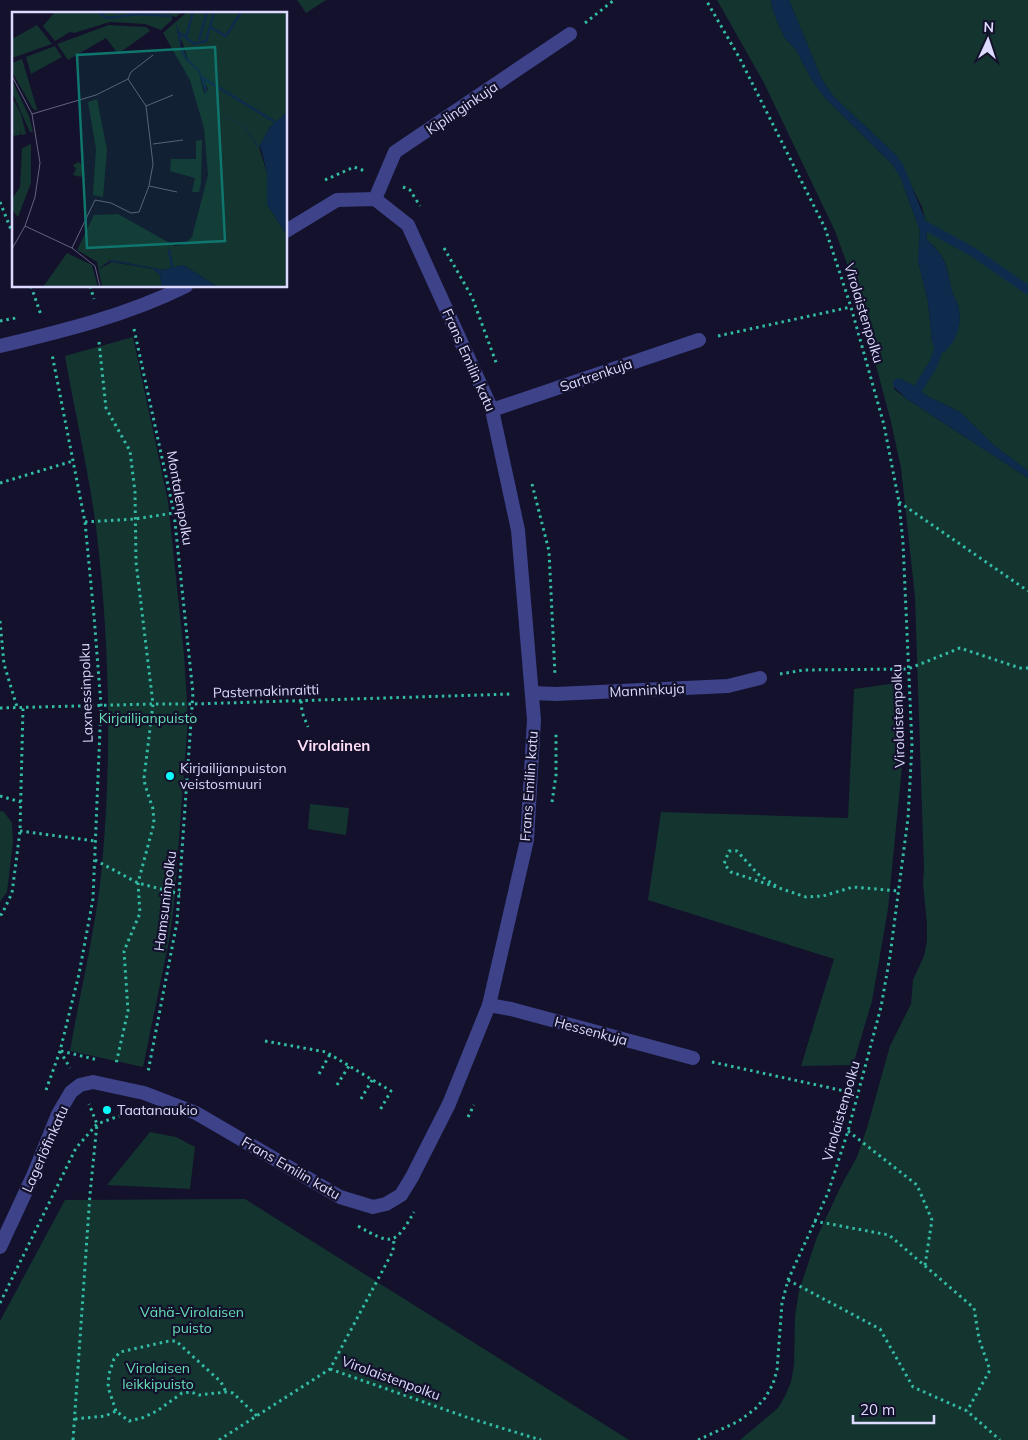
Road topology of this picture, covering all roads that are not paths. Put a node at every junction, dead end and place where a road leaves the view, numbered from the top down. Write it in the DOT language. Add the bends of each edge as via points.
graph roads {
  1 [pos="570,34"];
  2 [pos="375,199"];
  3 [pos="288,230"];
  4 [pos="181,288"];
  5 [pos="699,340"];
  6 [pos="0,346"];
  7 [pos="492,410"];
  8 [pos="760,678"];
  9 [pos="533,693"];
  10 [pos="488,1005"];
  11 [pos="693,1058"];
  12 [pos="80,1085"];
  13 [pos="0,1247"];
  1 -- 2 [label="street, Kiplinginkuja" via="395,152"];
  2 -- 3 [label="street" via="338,200"];
  2 -- 7 [label="street, Frans Emilin katu" via="408,225"];
  4 -- 6 [label="street" via="129,310"];
  5 -- 7 [label="street, Sartrenkuja"];
  7 -- 9 [label="street, Frans Emilin katu" via="518,530"];
  8 -- 9 [label="street, Manninkuja" via="728,686"];
  9 -- 10 [label="street, Frans Emilin katu" via="527,840"];
  10 -- 11 [label="street, Hessenkuja"];
  10 -- 12 [label="street, Frans Emilin katu" via="450,1104 416,1169 401,1195 373,1207 340,1197 196,1113 144,1093 93,1082"];
  12 -- 13 [label="street, Lagerlöfinkatu" via="71,1092 58,1114"];
}
